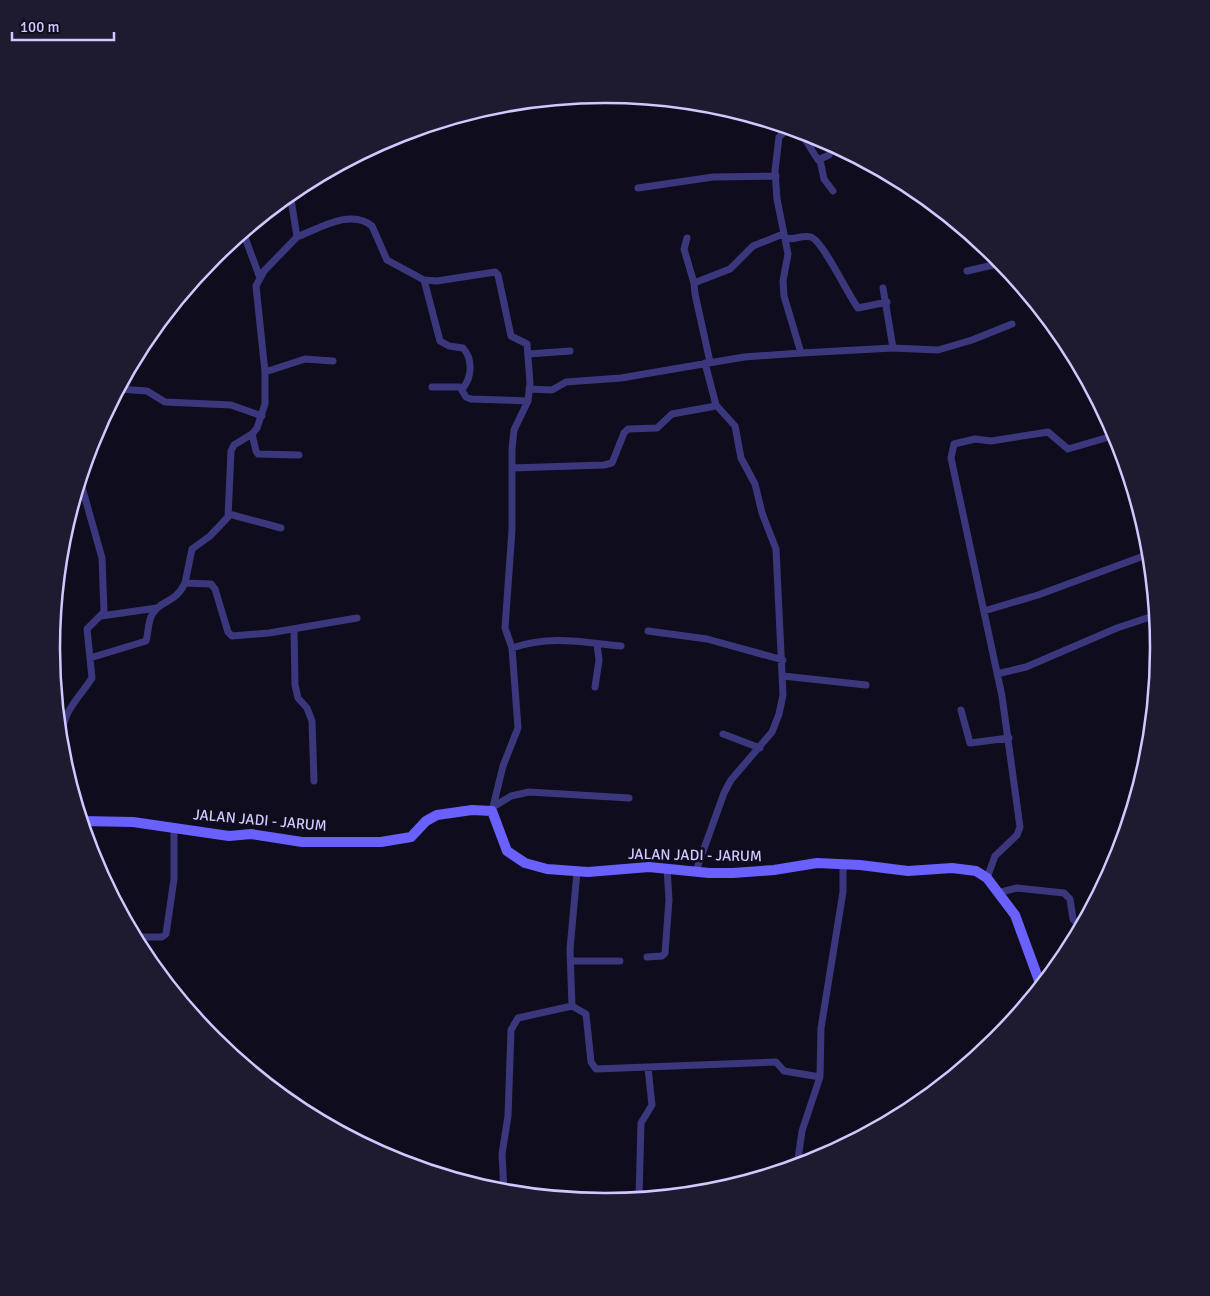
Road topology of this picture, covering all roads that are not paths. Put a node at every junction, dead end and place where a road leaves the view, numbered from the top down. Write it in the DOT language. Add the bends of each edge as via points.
graph roads {
  1 [pos="784,133"];
  2 [pos="806,141"];
  3 [pos="831,152"];
  4 [pos="820,160"];
  5 [pos="776,176"];
  6 [pos="638,188"];
  7 [pos="833,191"];
  8 [pos="292,203"];
  9 [pos="784,236"];
  10 [pos="297,237"];
  11 [pos="687,238"];
  12 [pos="245,239"];
  13 [pos="992,265"];
  14 [pos="967,272"];
  15 [pos="260,278"];
  16 [pos="424,280"];
  17 [pos="694,283"];
  18 [pos="883,288"];
  19 [pos="887,302"];
  20 [pos="1012,324"];
  21 [pos="892,348"];
  22 [pos="570,351"];
  23 [pos="801,353"];
  24 [pos="529,354"];
  25 [pos="333,361"];
  26 [pos="708,363"];
  27 [pos="265,372"];
  28 [pos="432,387"];
  29 [pos="462,388"];
  30 [pos="125,389"];
  31 [pos="529,389"];
  32 [pos="528,401"];
  33 [pos="716,406"];
  34 [pos="262,416"];
  35 [pos="252,434"];
  36 [pos="1108,437"];
  37 [pos="298,455"];
  38 [pos="512,468"];
  39 [pos="83,492"];
  40 [pos="229,514"];
  41 [pos="281,528"];
  42 [pos="1142,557"];
  43 [pos="185,583"];
  44 [pos="157,608"];
  45 [pos="984,611"];
  46 [pos="101,616"];
  47 [pos="1149,617"];
  48 [pos="357,618"];
  49 [pos="294,629"];
  50 [pos="648,631"];
  51 [pos="596,644"];
  52 [pos="621,646"];
  53 [pos="512,648"];
  54 [pos="90,658"];
  55 [pos="783,660"];
  56 [pos="997,674"];
  57 [pos="783,676"];
  58 [pos="866,685"];
  59 [pos="595,687"];
  60 [pos="961,710"];
  61 [pos="65,717"];
  62 [pos="723,734"];
  63 [pos="1008,738"];
  64 [pos="760,748"];
  65 [pos="314,781"];
  66 [pos="630,798"];
  67 [pos="493,809"];
  68 [pos="88,821"];
  69 [pos="174,828"];
  70 [pos="843,864"];
  71 [pos="667,868"];
  72 [pos="577,872"];
  73 [pos="696,872"];
  74 [pos="987,878"];
  75 [pos="997,893"];
  76 [pos="1076,922"];
  77 [pos="143,937"];
  78 [pos="647,957"];
  79 [pos="571,961"];
  80 [pos="620,961"];
  81 [pos="1038,979"];
  82 [pos="572,1006"];
  83 [pos="648,1068"];
  84 [pos="820,1077"];
  85 [pos="798,1158"];
  86 [pos="504,1184"];
  87 [pos="639,1192"];
  1 -- 5 [label="street" via="777,145"];
  2 -- 4 [label="street" via="816,159"];
  3 -- 4 [label="street"];
  4 -- 7 [label="street" via="824,179"];
  5 -- 6 [label="street" via="713,177"];
  5 -- 9 [label="street"];
  8 -- 10 [label="street"];
  9 -- 17 [label="street" via="753,246 730,269"];
  9 -- 19 [label="street" via="794,239 812,237 817,241 858,308"];
  9 -- 23 [label="street" via="788,260 783,281 784,296"];
  10 -- 15 [label="street"];
  10 -- 16 [label="street" via="344,219 363,221 372,226 387,260"];
  11 -- 17 [label="street" via="684,249"];
  12 -- 15 [label="street"];
  13 -- 14 [label="street"];
  15 -- 27 [label="street" via="256,297"];
  16 -- 24 [label="street" via="496,273 511,336 525,342"];
  16 -- 29 [label="street" via="440,341 463,348 469,356 469,380"];
  17 -- 26 [label="street"];
  18 -- 19 [label="street"];
  19 -- 21 [label="street"];
  20 -- 21 [label="street" via="938,350"];
  21 -- 23 [label="street"];
  22 -- 24 [label="street"];
  23 -- 26 [label="street" via="744,356"];
  24 -- 31 [label="street"];
  25 -- 27 [label="street" via="305,359"];
  26 -- 31 [label="street" via="615,378 566,382 552,390"];
  26 -- 33 [label="street"];
  27 -- 34 [label="street"];
  28 -- 29 [label="street"];
  29 -- 32 [label="street" via="470,399"];
  30 -- 34 [label="street" via="147,391 165,402 231,405"];
  31 -- 32 [label="street"];
  32 -- 38 [label="street" via="514,430"];
  33 -- 38 [label="street" via="672,414 658,428 628,429 612,463"];
  33 -- 55 [label="street" via="734,426 741,458 755,484 776,549"];
  34 -- 35 [label="street"];
  35 -- 37 [label="street" via="258,454"];
  35 -- 40 [label="street" via="238,442 231,451"];
  36 -- 45 [label="street" via="1068,449 1051,433 1045,432 991,441 974,438 952,446 951,458"];
  38 -- 53 [label="street" via="512,530 505,631"];
  39 -- 46 [label="street" via="102,558 104,610"];
  40 -- 41 [label="street"];
  40 -- 43 [label="street" via="220,527 192,549"];
  42 -- 45 [label="street"];
  43 -- 44 [label="street" via="178,596"];
  43 -- 49 [label="street" via="208,583 215,588 232,636"];
  44 -- 46 [label="street"];
  44 -- 54 [label="street" via="149,621 146,641"];
  45 -- 56 [label="street"];
  46 -- 54 [label="street" via="88,629"];
  47 -- 56 [label="street" via="1026,667"];
  48 -- 49 [label="street"];
  49 -- 65 [label="street" via="295,685 298,698 312,721"];
  50 -- 55 [label="street" via="707,639"];
  51 -- 52 [label="street"];
  51 -- 53 [label="street" via="548,640"];
  51 -- 59 [label="street" via="599,660"];
  53 -- 67 [label="street" via="518,728 503,766"];
  54 -- 61 [label="street" via="92,678"];
  55 -- 57 [label="street"];
  56 -- 63 [label="street"];
  57 -- 58 [label="street"];
  57 -- 64 [label="street" via="780,714"];
  60 -- 63 [label="street" via="970,743"];
  62 -- 64 [label="street"];
  63 -- 74 [label="street" via="1020,827 1019,832 995,856"];
  64 -- 73 [label="street" via="731,780 724,793"];
  66 -- 67 [label="street" via="529,792 511,796"];
  67 -- 69 [label="street, JALAN JADI - JARUM" via="436,815 411,837 381,842 302,842"];
  67 -- 72 [label="street, JALAN JADI - JARUM" via="503,845 514,857 547,869"];
  68 -- 69 [label="street, JALAN JADI - JARUM" via="133,822"];
  69 -- 77 [label="street" via="174,879 166,934"];
  70 -- 73 [label="street, JALAN JADI - JARUM" via="804,864 733,873"];
  70 -- 74 [label="street, JALAN JADI - JARUM" via="908,871 969,869"];
  70 -- 84 [label="street" via="843,892 821,1028"];
  71 -- 72 [label="street, JALAN JADI - JARUM"];
  71 -- 73 [label="street, JALAN JADI - JARUM"];
  71 -- 78 [label="street" via="669,900 665,953"];
  72 -- 79 [label="street"];
  74 -- 75 [label="street"];
  75 -- 76 [label="street" via="1017,888 1064,893 1070,899"];
  75 -- 81 [label="street" via="1015,915"];
  79 -- 80 [label="street"];
  79 -- 82 [label="street"];
  82 -- 83 [label="street" via="586,1014 594,1068"];
  82 -- 86 [label="street" via="524,1016 513,1023 508,1116 502,1154"];
  83 -- 84 [label="street" via="777,1062 784,1071"];
  83 -- 87 [label="street" via="652,1105 641,1123"];
  84 -- 85 [label="street" via="802,1130"];
}
